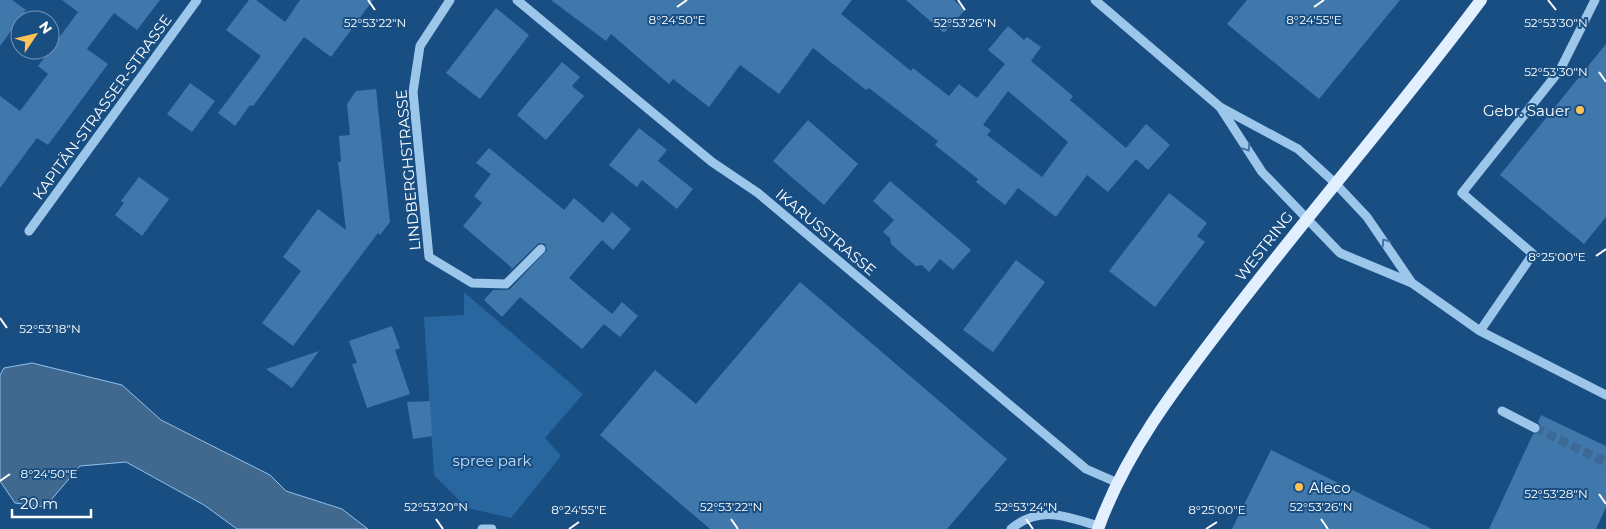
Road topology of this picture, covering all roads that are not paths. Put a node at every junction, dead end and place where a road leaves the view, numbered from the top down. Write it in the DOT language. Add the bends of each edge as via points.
graph roads {
  1 [pos="197,0"];
  2 [pos="450,0"];
  3 [pos="517,0"];
  4 [pos="1095,0"];
  5 [pos="1481,0"];
  6 [pos="1595,0"];
  7 [pos="1220,107"];
  8 [pos="1335,183"];
  9 [pos="1306,219"];
  10 [pos="29,231"];
  11 [pos="542,248"];
  12 [pos="1412,283"];
  13 [pos="1480,331"];
  14 [pos="1606,395"];
  15 [pos="1502,410"];
  16 [pos="1535,428"];
  17 [pos="1118,483"];
  18 [pos="1099,528"];
  19 [pos="482,529"];
  20 [pos="492,529"];
  21 [pos="1011,529"];
  1 -- 10 [label="street, KAPITÄN-STRASSER-STRASSE"];
  2 -- 11 [label="street, LINDBERGHSTRASSE" via="420,46 413,92 429,257 472,282 506,284"];
  3 -- 17 [label="street, IKARUSSTRASSE" via="712,162 758,193 1086,469"];
  4 -- 7 [label="street"];
  5 -- 8 [label="main road, WESTRING"];
  6 -- 13 [label="street" via="1560,70 1462,193 1532,254"];
  7 -- 8 [label="street" via="1298,149"];
  7 -- 9 [label="street, one-way" via="1262,172"];
  8 -- 9 [label="main road, WESTRING"];
  12 -- 8 [label="street, one-way" via="1367,217"];
  9 -- 12 [label="street" via="1340,253"];
  9 -- 17 [label="main road, WESTRING" via="1156,418"];
  12 -- 13 [label="street"];
  13 -- 14 [label="street"];
  15 -- 16 [label="street"];
  17 -- 18 [label="main road, WESTRING"];
  18 -- 21 [label="street" via="1056,514 1037,515 1022,520"];
  19 -- 20 [label="street"];
}
